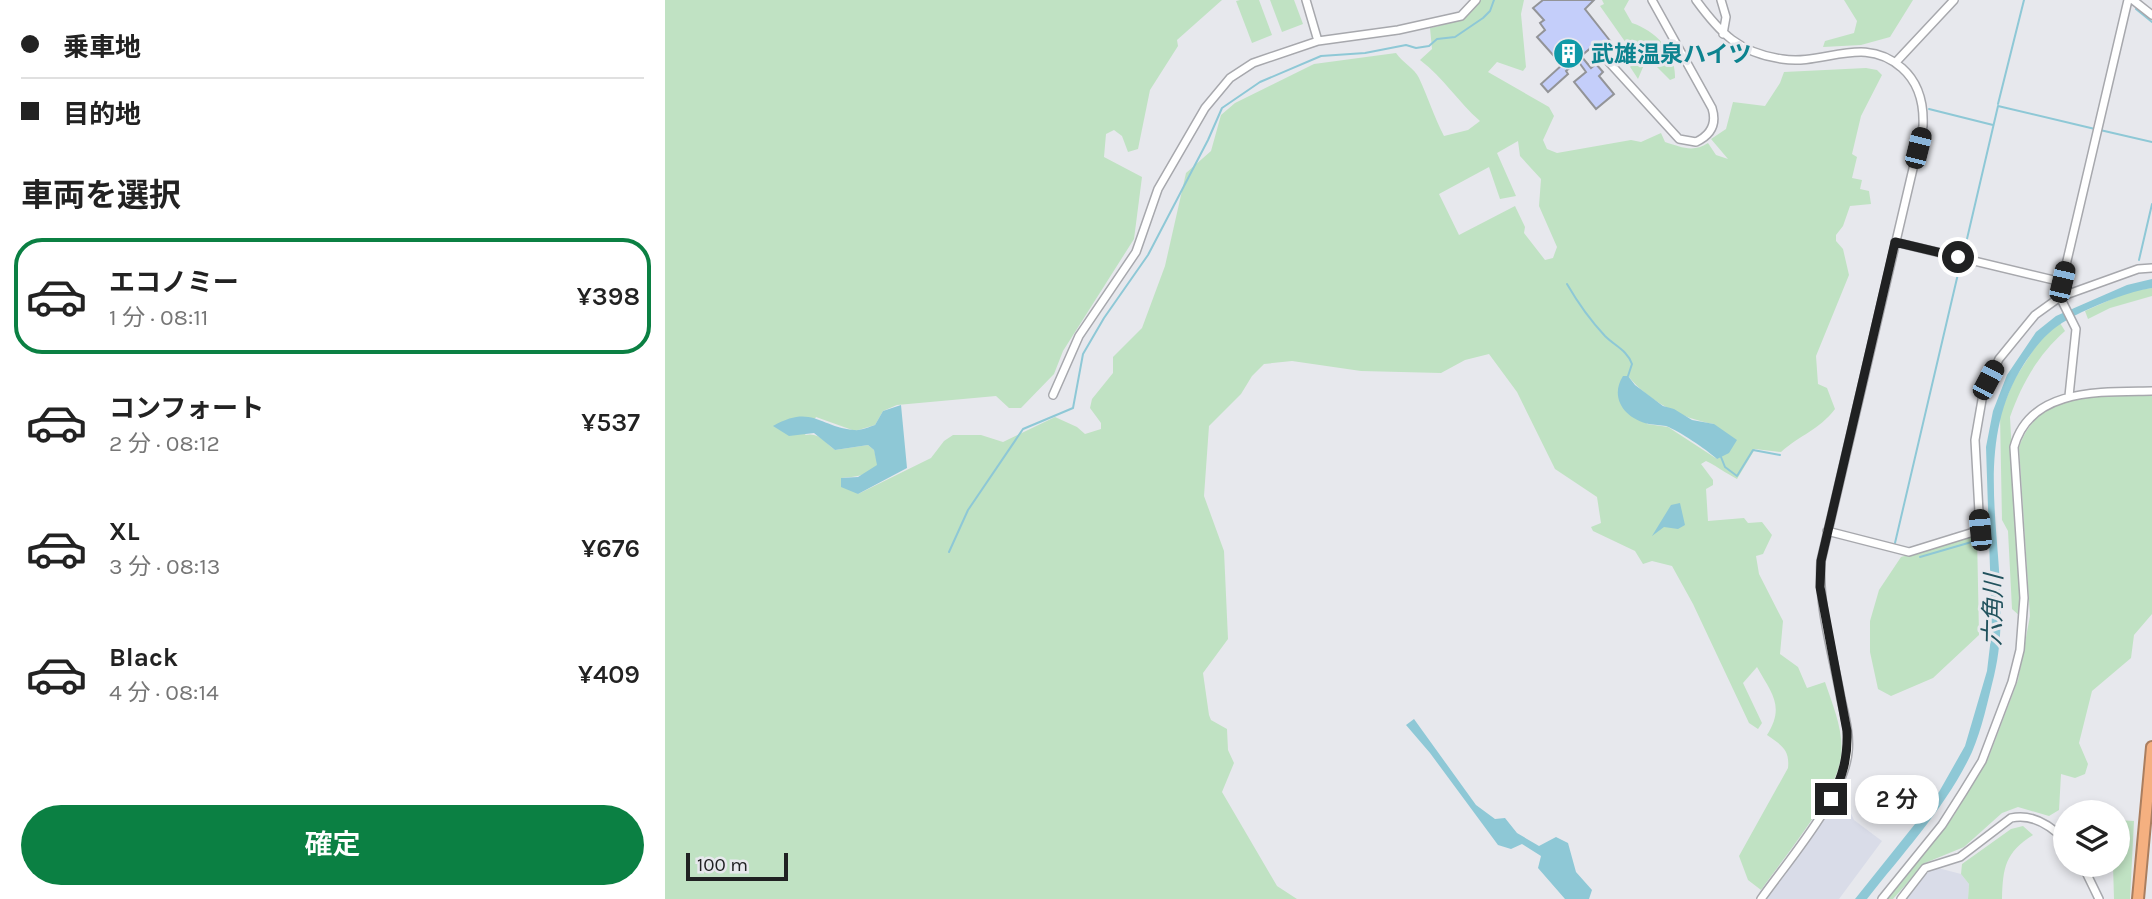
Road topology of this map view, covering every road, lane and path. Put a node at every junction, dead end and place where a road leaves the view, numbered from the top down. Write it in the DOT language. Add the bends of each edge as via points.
graph roads {
  1 [pos="1306,0"];
  2 [pos="1475,0"];
  3 [pos="1652,0"];
  4 [pos="1696,0"];
  5 [pos="1721,0"];
  6 [pos="1954,0"];
  7 [pos="2130,0"];
  8 [pos="2152,15"];
  9 [pos="1723,34"];
  10 [pos="1318,41"];
  11 [pos="1606,59"];
  12 [pos="1896,62"];
  13 [pos="1895,242"];
  14 [pos="2152,268"];
  15 [pos="2062,282"];
  16 [pos="2060,298"];
  17 [pos="2152,391"];
  18 [pos="1053,394"];
  19 [pos="2069,396"];
  20 [pos="1827,531"];
  21 [pos="2152,747"];
  22 [pos="2053,827"];
  23 [pos="2088,877"];
  24 [pos="1761,899"];
  25 [pos="1882,899"];
  26 [pos="1901,899"];
  27 [pos="2099,899"];
  28 [pos="2138,899"];
  1 -- 10 [label="street"];
  2 -- 10 [label="street" via="1461,16"];
  3 -- 11 [label="street" via="1712,108 1714,125 1709,132 1696,142 1679,139"];
  4 -- 9 [label="street"];
  5 -- 9 [label="street" via="1726,17"];
  6 -- 12 [label="street"];
  7 -- 8 [label="street"];
  7 -- 15 [label="street"];
  9 -- 12 [label="street" via="1760,55 1784,60 1862,51"];
  10 -- 18 [label="street" via="1253,63 1230,78 1205,108 1158,189 1136,252 1079,336"];
  12 -- 13 [label="street" via="1916,85 1924,113"];
  13 -- 15 [label="street"];
  13 -- 20 [label="street"];
  14 -- 16 [label="street"];
  15 -- 16 [label="street"];
  16 -- 19 [label="street" via="2076,329"];
  16 -- 20 [label="street" via="2035,316 2010,345 1983,394 1975,440 1980,530 1909,552"];
  17 -- 19 [label="street"];
  19 -- 25 [label="street" via="2048,404 2016,436 2024,598 2012,682 1982,761 1942,825"];
  20 -- 24 [label="street" via="1820,587 1848,752 1831,799"];
  21 -- 28 [label="highway"];
  22 -- 26 [label="street" via="2011,818 1960,857 1925,868"];
  23 -- 27 [label="street"];
}
